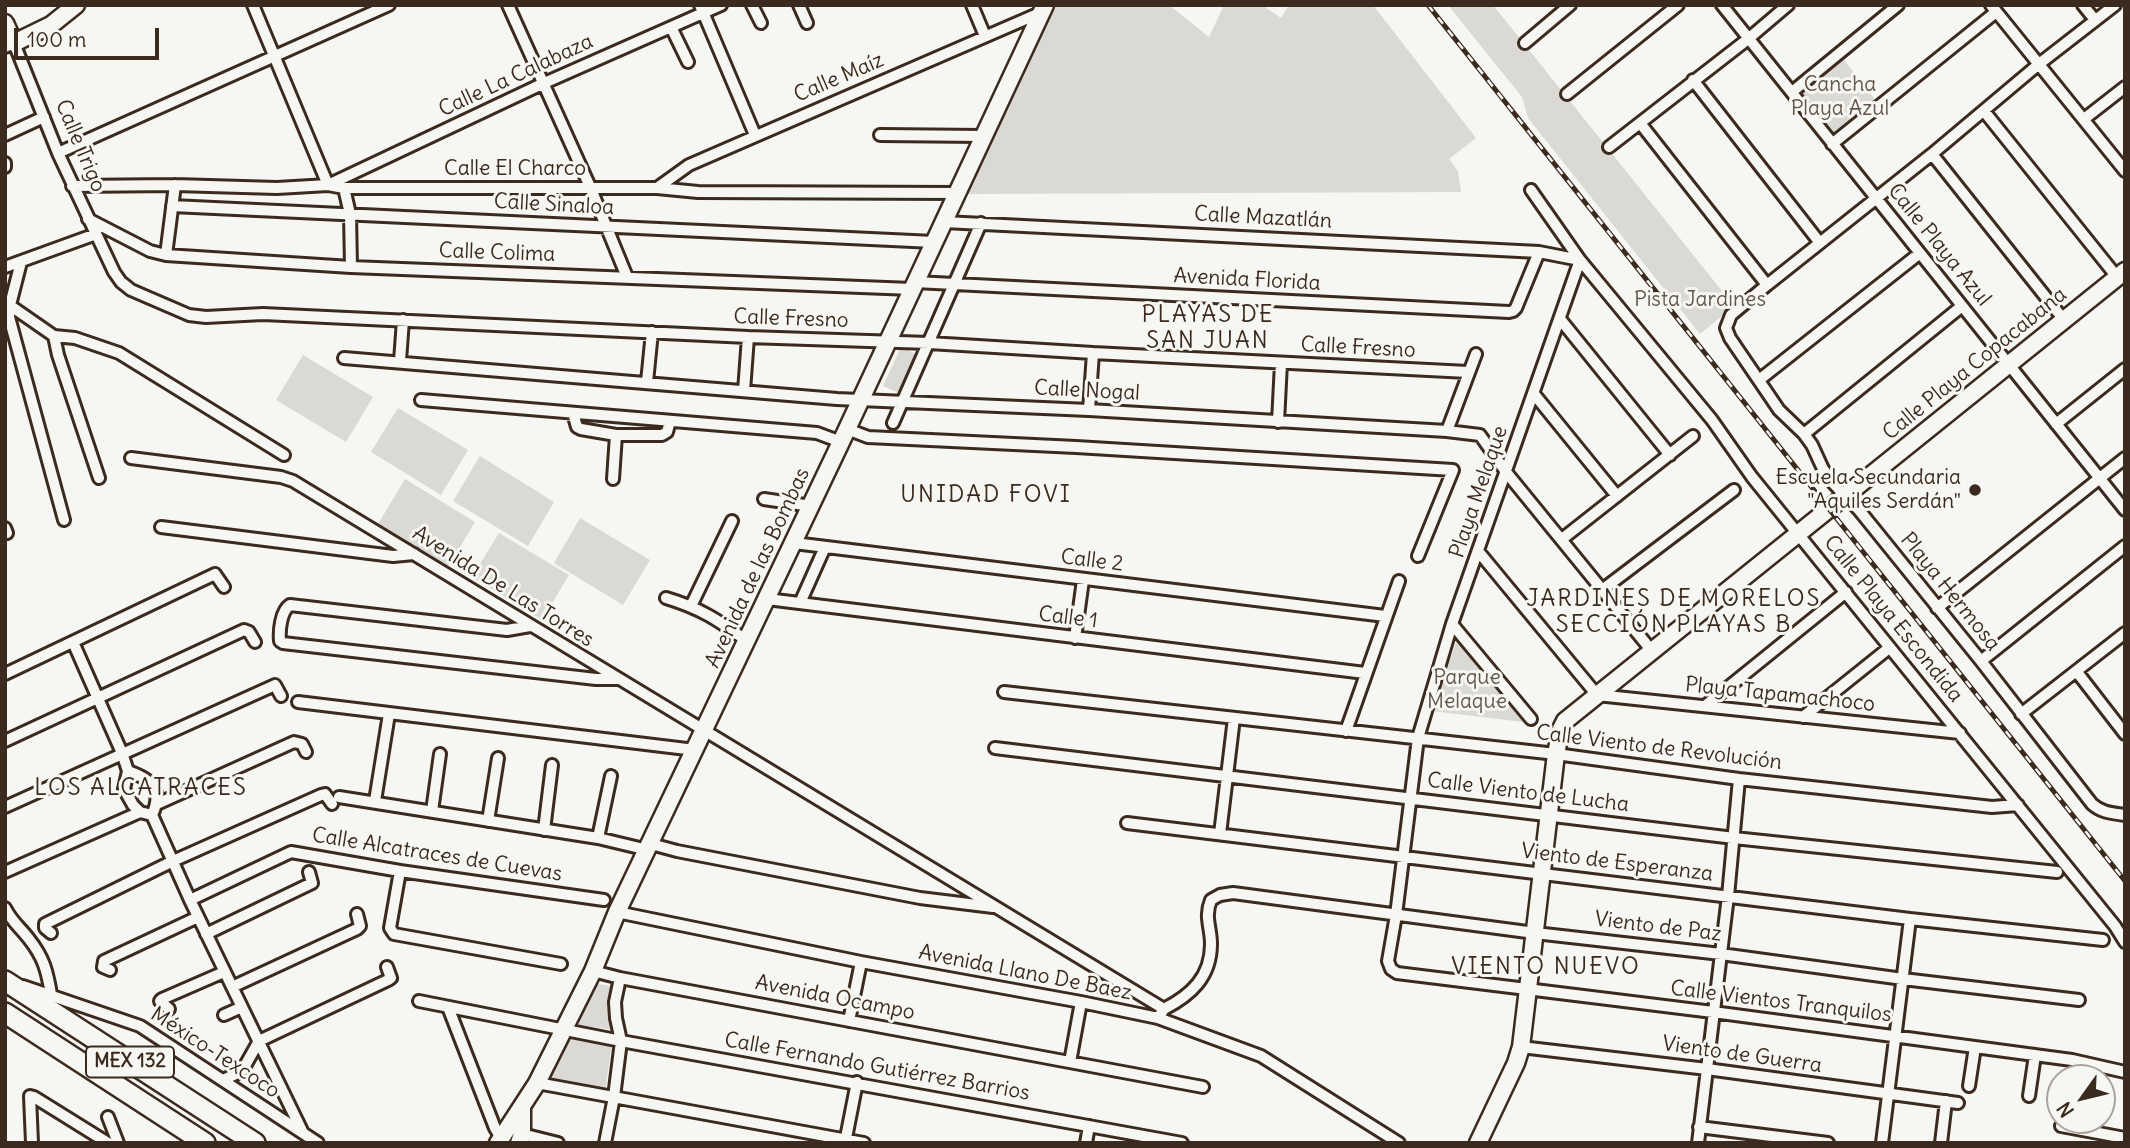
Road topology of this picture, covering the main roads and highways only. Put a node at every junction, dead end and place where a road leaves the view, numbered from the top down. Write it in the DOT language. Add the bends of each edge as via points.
graph roads {
  1 [pos="76,5"];
  2 [pos="1043,9"];
  3 [pos="5,23"];
  4 [pos="10,45"];
  5 [pos="2121,274"];
  6 [pos="5,981"];
  7 [pos="5,1013"];
  8 [pos="522,1107"];
  9 [pos="520,1138"];
  10 [pos="500,1140"];
  11 [pos="205,1143"];
  12 [pos="255,1143"];
  13 [pos="1478,1143"];
  1 -- 4 [label="main road" via="51,25"];
  2 -- 8 [label="main road, Avenida de las Bombas" via="593,971"];
  3 -- 4 [label="main road, Calle Trigo"];
  5 -- 13 [label="main road, Calle Playa Copacabana" via="1565,721 1556,754 1518,1055"];
  6 -- 12 [label="highway, MEX 132"];
  7 -- 11 [label="highway, MEX 132"];
  8 -- 9 [label="main road"];
  8 -- 10 [label="main road, Avenida de las Bombas"];
}
